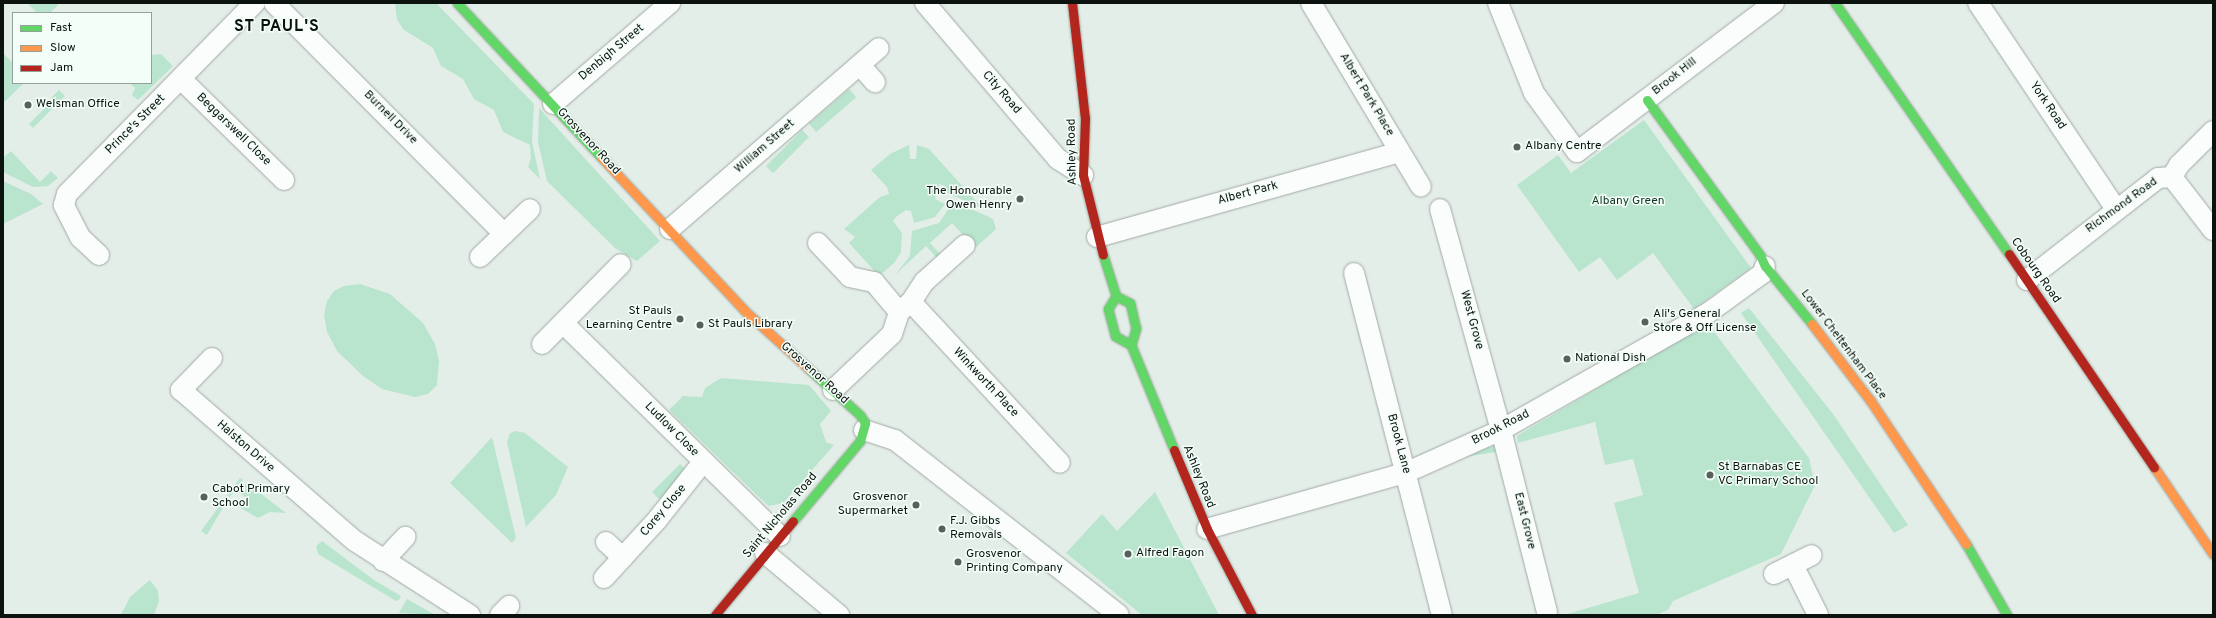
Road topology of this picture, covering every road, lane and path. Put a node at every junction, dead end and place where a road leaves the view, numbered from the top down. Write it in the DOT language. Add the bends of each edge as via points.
graph roads {
  1 [pos="255,3"];
  2 [pos="274,3"];
  3 [pos="457,3"];
  4 [pos="670,3"];
  5 [pos="925,3"];
  6 [pos="1072,3"];
  7 [pos="1311,3"];
  8 [pos="1498,3"];
  9 [pos="1774,3"];
  10 [pos="1834,3"];
  11 [pos="1978,3"];
  12 [pos="1753,9"];
  13 [pos="879,48"];
  14 [pos="860,64"];
  15 [pos="182,80"];
  16 [pos="875,82"];
  17 [pos="1647,100"];
  18 [pos="552,104"];
  19 [pos="2213,131"];
  20 [pos="1399,152"];
  21 [pos="1083,175"];
  22 [pos="2172,177"];
  23 [pos="284,180"];
  24 [pos="1422,187"];
  25 [pos="530,209"];
  26 [pos="2116,209"];
  27 [pos="1440,210"];
  28 [pos="670,228"];
  29 [pos="2213,230"];
  30 [pos="504,234"];
  31 [pos="1097,237"];
  32 [pos="818,243"];
  33 [pos="965,245"];
  34 [pos="99,255"];
  35 [pos="480,257"];
  36 [pos="621,264"];
  37 [pos="1765,266"];
  38 [pos="1354,273"];
  39 [pos="2027,280"];
  40 [pos="1116,296"];
  41 [pos="905,307"];
  42 [pos="563,323"];
  43 [pos="542,344"];
  44 [pos="1131,344"];
  45 [pos="212,358"];
  46 [pos="833,390"];
  47 [pos="864,430"];
  48 [pos="1501,430"];
  49 [pos="703,462"];
  50 [pos="1060,463"];
  51 [pos="1405,473"];
  52 [pos="1207,529"];
  53 [pos="780,536"];
  54 [pos="405,538"];
  55 [pos="606,542"];
  56 [pos="765,553"];
  57 [pos="2213,554"];
  58 [pos="1812,555"];
  59 [pos="623,558"];
  60 [pos="383,561"];
  61 [pos="1793,564"];
  62 [pos="1774,574"];
  63 [pos="604,578"];
  64 [pos="1547,612"];
  65 [pos="470,615"];
  66 [pos="715,615"];
  67 [pos="839,615"];
  68 [pos="1119,615"];
  69 [pos="1252,615"];
  70 [pos="1442,615"];
  71 [pos="1818,615"];
  72 [pos="2007,615"];
  1 -- 15 [label="street, Prince's Street"];
  2 -- 30 [label="street, Burnell Drive"];
  3 -- 18 [label="street, Grosvenor Road"];
  4 -- 18 [label="street, Denbigh Street"];
  5 -- 21 [label="street, City Road" via="1058,159"];
  6 -- 21 [label="street, Ashley Road" via="1085,118"];
  7 -- 20 [label="street, Albert Park Place"];
  8 -- 17 [label="street, Brook Hill" via="1534,93 1577,152"];
  9 -- 12 [label="street, Brook Hill"];
  10 -- 39 [label="street, Cobourg Road"];
  11 -- 26 [label="street, York Road"];
  12 -- 17 [label="street, Brook Hill"];
  13 -- 14 [label="street, William Street"];
  14 -- 16 [label="street"];
  14 -- 28 [label="street, William Street"];
  15 -- 23 [label="street, Beggarswell Close"];
  15 -- 34 [label="street, Prince's Street" via="64,199 67,212 80,237"];
  17 -- 37 [label="street, Lower Cheltenham Place" via="1760,255"];
  18 -- 28 [label="street, Grosvenor Road"];
  19 -- 22 [label="street, Richmond Road" via="2179,165"];
  20 -- 24 [label="street, Albert Park Place"];
  20 -- 31 [label="street, Albert Park"];
  21 -- 31 [label="street, Ashley Road"];
  22 -- 26 [label="street, Richmond Road" via="2158,178"];
  22 -- 29 [label="street"];
  25 -- 30 [label="street"];
  26 -- 39 [label="street, Richmond Road"];
  27 -- 48 [label="street, West Grove"];
  28 -- 46 [label="street, Grosvenor Road" via="745,311"];
  30 -- 35 [label="street"];
  31 -- 40 [label="street, Ashley Road"];
  32 -- 41 [label="street, Winkworth Place" via="850,277 874,282"];
  33 -- 41 [label="street" via="924,282"];
  36 -- 42 [label="street"];
  37 -- 48 [label="street, Brook Road" via="1763,273 1708,313"];
  37 -- 72 [label="street, Lower Cheltenham Place" via="1779,280 1870,400 1963,538"];
  38 -- 51 [label="street, Brook Lane"];
  39 -- 57 [label="street, Cobourg Road"];
  40 -- 44 [label="street" via="1130,303 1136,328"];
  40 -- 44 [label="street" via="1108,309 1115,336"];
  41 -- 46 [label="street" via="892,334"];
  41 -- 50 [label="street, Winkworth Place"];
  42 -- 43 [label="street"];
  42 -- 49 [label="street, Ludlow Close"];
  44 -- 52 [label="street, Ashley Road"];
  45 -- 60 [label="street, Halston Drive" via="180,390 322,514"];
  46 -- 47 [label="street, Grosvenor Road" via="860,415 865,423"];
  47 -- 53 [label="street, Saint Nicholas Road" via="860,441"];
  47 -- 68 [label="street" via="895,440"];
  48 -- 51 [label="street, Brook Road"];
  48 -- 64 [label="street, East Grove"];
  49 -- 53 [label="street, Ludlow Close"];
  49 -- 59 [label="street, Corey Close"];
  51 -- 52 [label="street, Brook Road"];
  51 -- 70 [label="street, Brook Lane"];
  52 -- 69 [label="street, Ashley Road"];
  53 -- 56 [label="street, Saint Nicholas Road"];
  54 -- 60 [label="street"];
  55 -- 59 [label="street"];
  56 -- 66 [label="street, Saint Nicholas Road"];
  56 -- 67 [label="street"];
  58 -- 61 [label="street"];
  59 -- 63 [label="street, Corey Close"];
  60 -- 65 [label="street, Halston Drive"];
  61 -- 62 [label="street"];
  61 -- 71 [label="street"];
}
